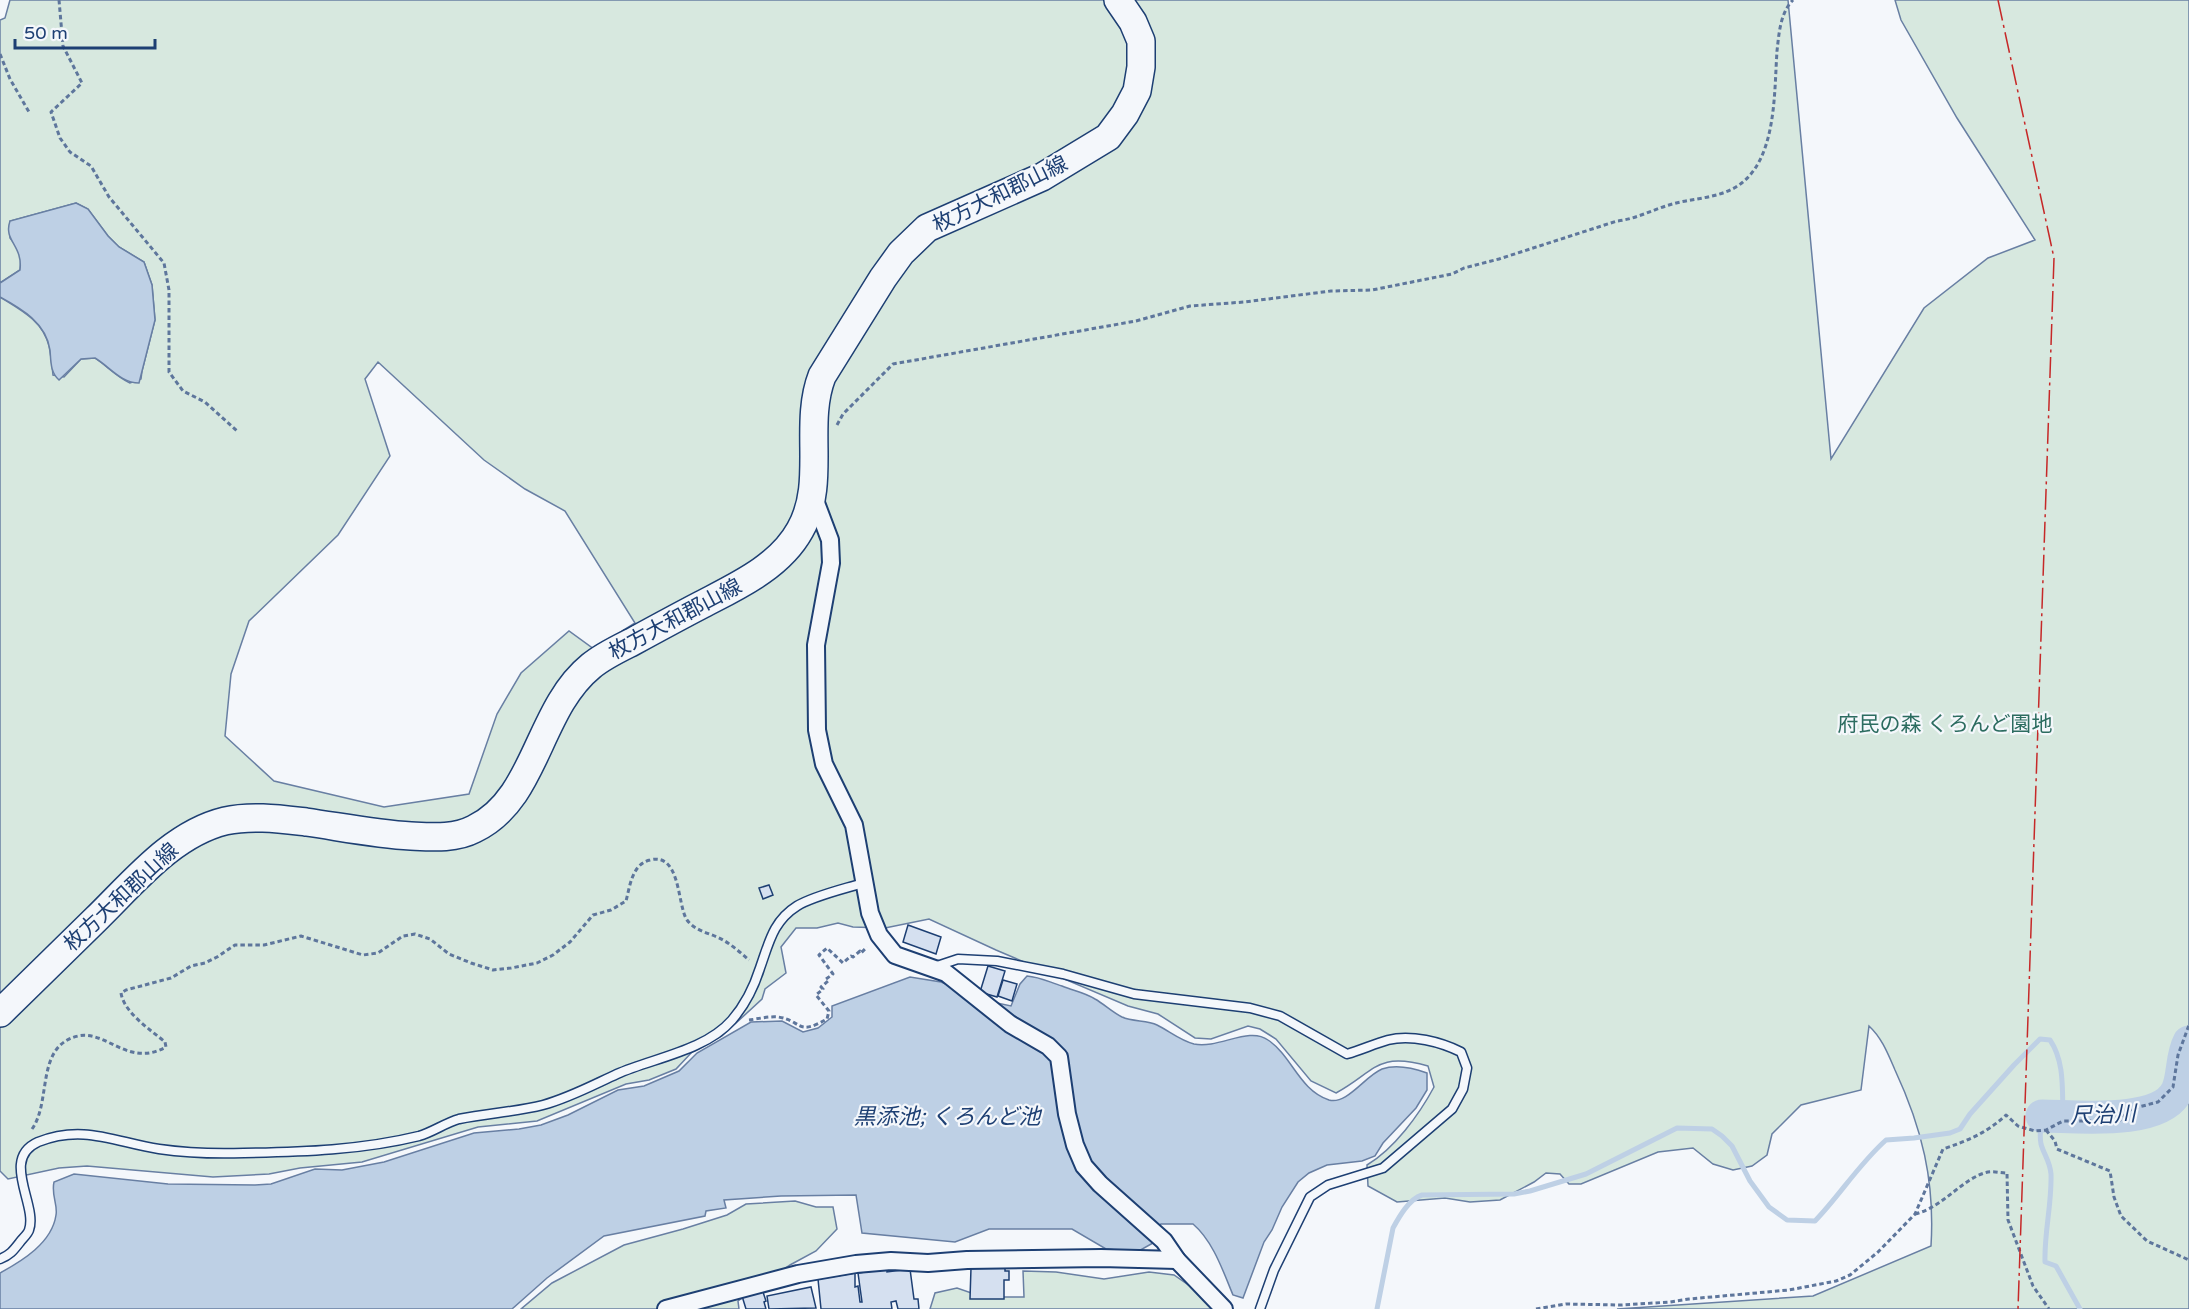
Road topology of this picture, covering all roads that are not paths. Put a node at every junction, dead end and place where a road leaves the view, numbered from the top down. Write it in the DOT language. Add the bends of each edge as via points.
graph roads {
  1 [pos="1118,0"];
  2 [pos="813,495"];
  3 [pos="863,883"];
  4 [pos="933,968"];
  5 [pos="0,1013"];
  6 [pos="0,1259"];
  7 [pos="1177,1260"];
  8 [pos="666,1309"];
  9 [pos="1224,1309"];
  10 [pos="1260,1309"];
  1 -- 2 [label="main road, 枚方大和郡山線" via="1142,41 1137,91 1125,114 1108,137 1093,147 1042,177 927,228 901,253 822,376 816,393"];
  2 -- 3 [label="street" via="830,540 831,563 816,645 817,730 824,764 854,825"];
  2 -- 5 [label="main road, 枚方大和郡山線" via="792,544 756,575 604,657 579,678 557,706 512,798 487,822 473,830 440,837 270,818 226,820 200,830 179,841 149,867"];
  3 -- 4 [label="street" via="879,935 895,955"];
  3 -- 6 [label="lane" via="798,905 780,920 770,935 751,992 731,1022 668,1057 544,1105 455,1120 423,1135 351,1148 194,1154 93,1133 57,1136 35,1143 22,1158 20,1171 31,1211 29,1230 10,1255"];
  4 -- 7 [label="street" via="1010,1024 1048,1046 1059,1058 1067,1114 1084,1166 1164,1241"];
  4 -- 10 [label="lane" via="958,959 997,961 1134,994 1250,1008 1280,1016 1347,1054 1390,1039 1418,1039 1461,1052 1467,1068 1463,1089 1452,1109 1383,1168 1328,1185 1310,1197 1274,1270"];
  7 -- 8 [label="street" via="856,1264 798,1274"];
  7 -- 9 [label="street"];
}
